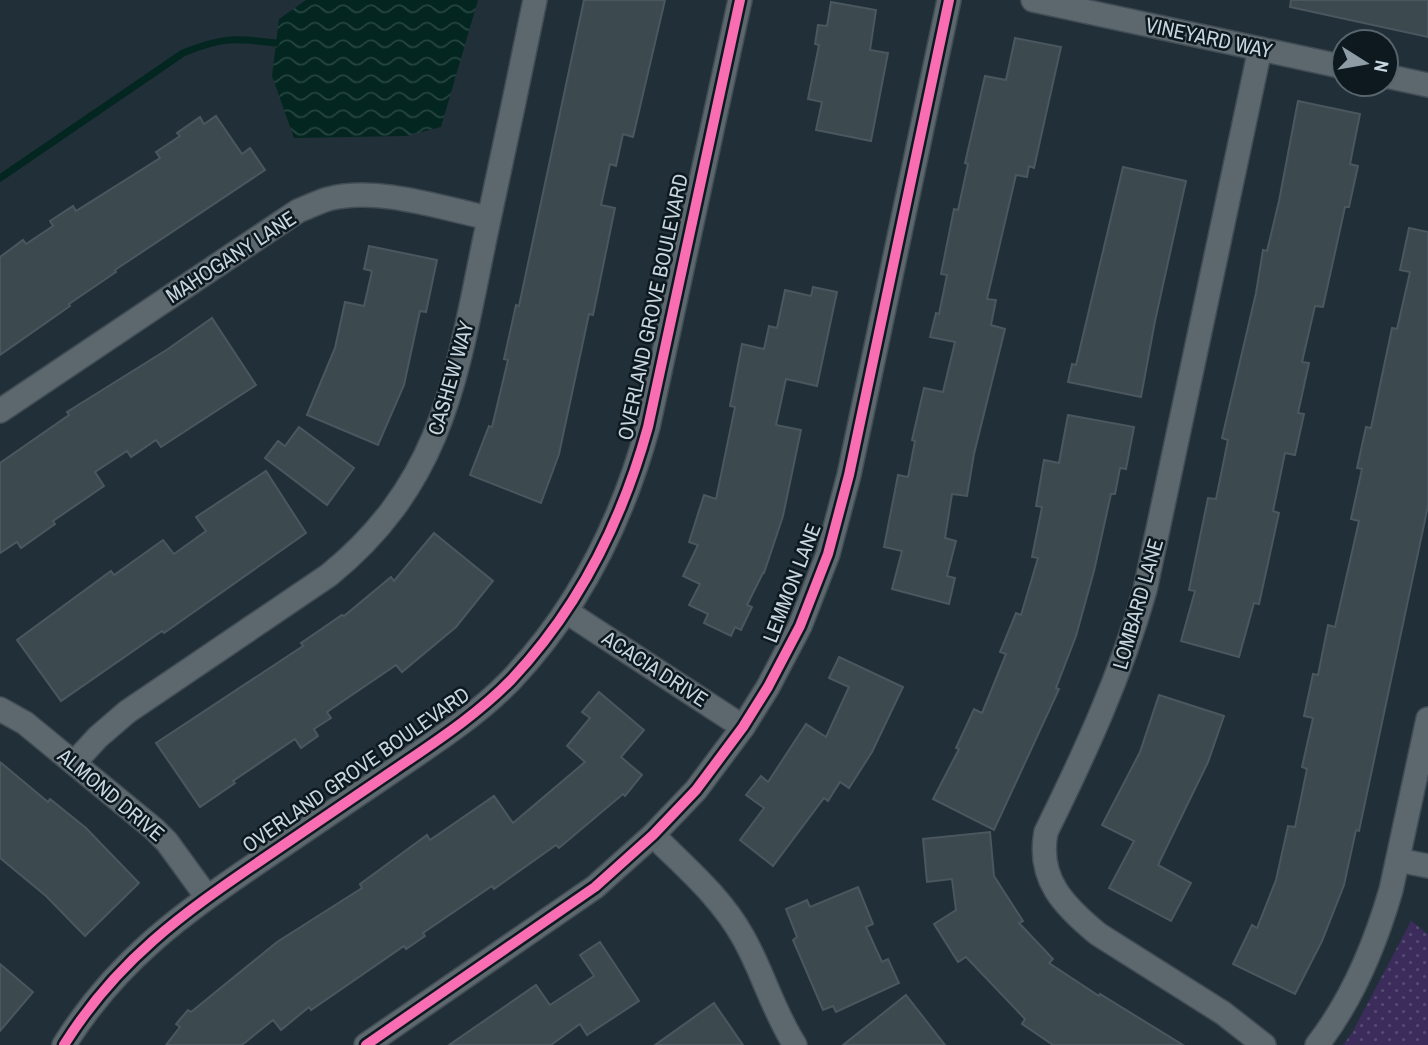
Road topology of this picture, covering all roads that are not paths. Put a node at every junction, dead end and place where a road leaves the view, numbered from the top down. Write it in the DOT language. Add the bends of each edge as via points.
graph roads {
  1 [pos="535,0"];
  2 [pos="740,0"];
  3 [pos="949,0"];
  4 [pos="1033,0"];
  5 [pos="1260,49"];
  6 [pos="1330,64"];
  7 [pos="1400,79"];
  8 [pos="1428,85"];
  9 [pos="489,218"];
  10 [pos="0,411"];
  11 [pos="566,612"];
  12 [pos="0,709"];
  13 [pos="1428,719"];
  14 [pos="743,727"];
  15 [pos="74,763"];
  16 [pos="653,835"];
  17 [pos="1398,860"];
  18 [pos="1428,866"];
  19 [pos="207,897"];
  20 [pos="64,1045"];
  21 [pos="366,1045"];
  22 [pos="795,1045"];
  23 [pos="1264,1045"];
  24 [pos="1317,1045"];
  1 -- 9 [label="street, CASHEW WAY"];
  2 -- 11 [label="street, OVERLAND GROVE BOULEVARD" via="637,467 608,539"];
  3 -- 14 [label="street, LEMMON LANE" via="849,475 828,554 800,626"];
  4 -- 5 [label="street, VINEYARD WAY"];
  5 -- 6 [label="street, VINEYARD WAY"];
  5 -- 23 [label="street, LOMBARD LANE" via="1145,590 1108,701 1046,832 1043,854 1048,877 1082,921"];
  7 -- 8 [label="street"];
  9 -- 10 [label="street, MAHOGANY LANE" via="358,195 329,199 298,211"];
  9 -- 15 [label="street, CASHEW WAY" via="460,355 439,428 422,464 378,530 329,575 110,725"];
  11 -- 14 [label="street, ACACIA DRIVE"];
  11 -- 19 [label="street, OVERLAND GROVE BOULEVARD" via="510,680 453,730"];
  12 -- 15 [label="street, ALMOND DRIVE"];
  13 -- 17 [label="street"];
  14 -- 16 [label="street, LEMMON LANE" via="696,790"];
  15 -- 19 [label="street, ALMOND DRIVE" via="167,842"];
  16 -- 21 [label="street, LEMMON LANE" via="595,887"];
  16 -- 22 [label="street" via="731,917"];
  17 -- 18 [label="street"];
  17 -- 24 [label="street" via="1357,982"];
  19 -- 20 [label="street, OVERLAND GROVE BOULEVARD" via="133,957"];
}
